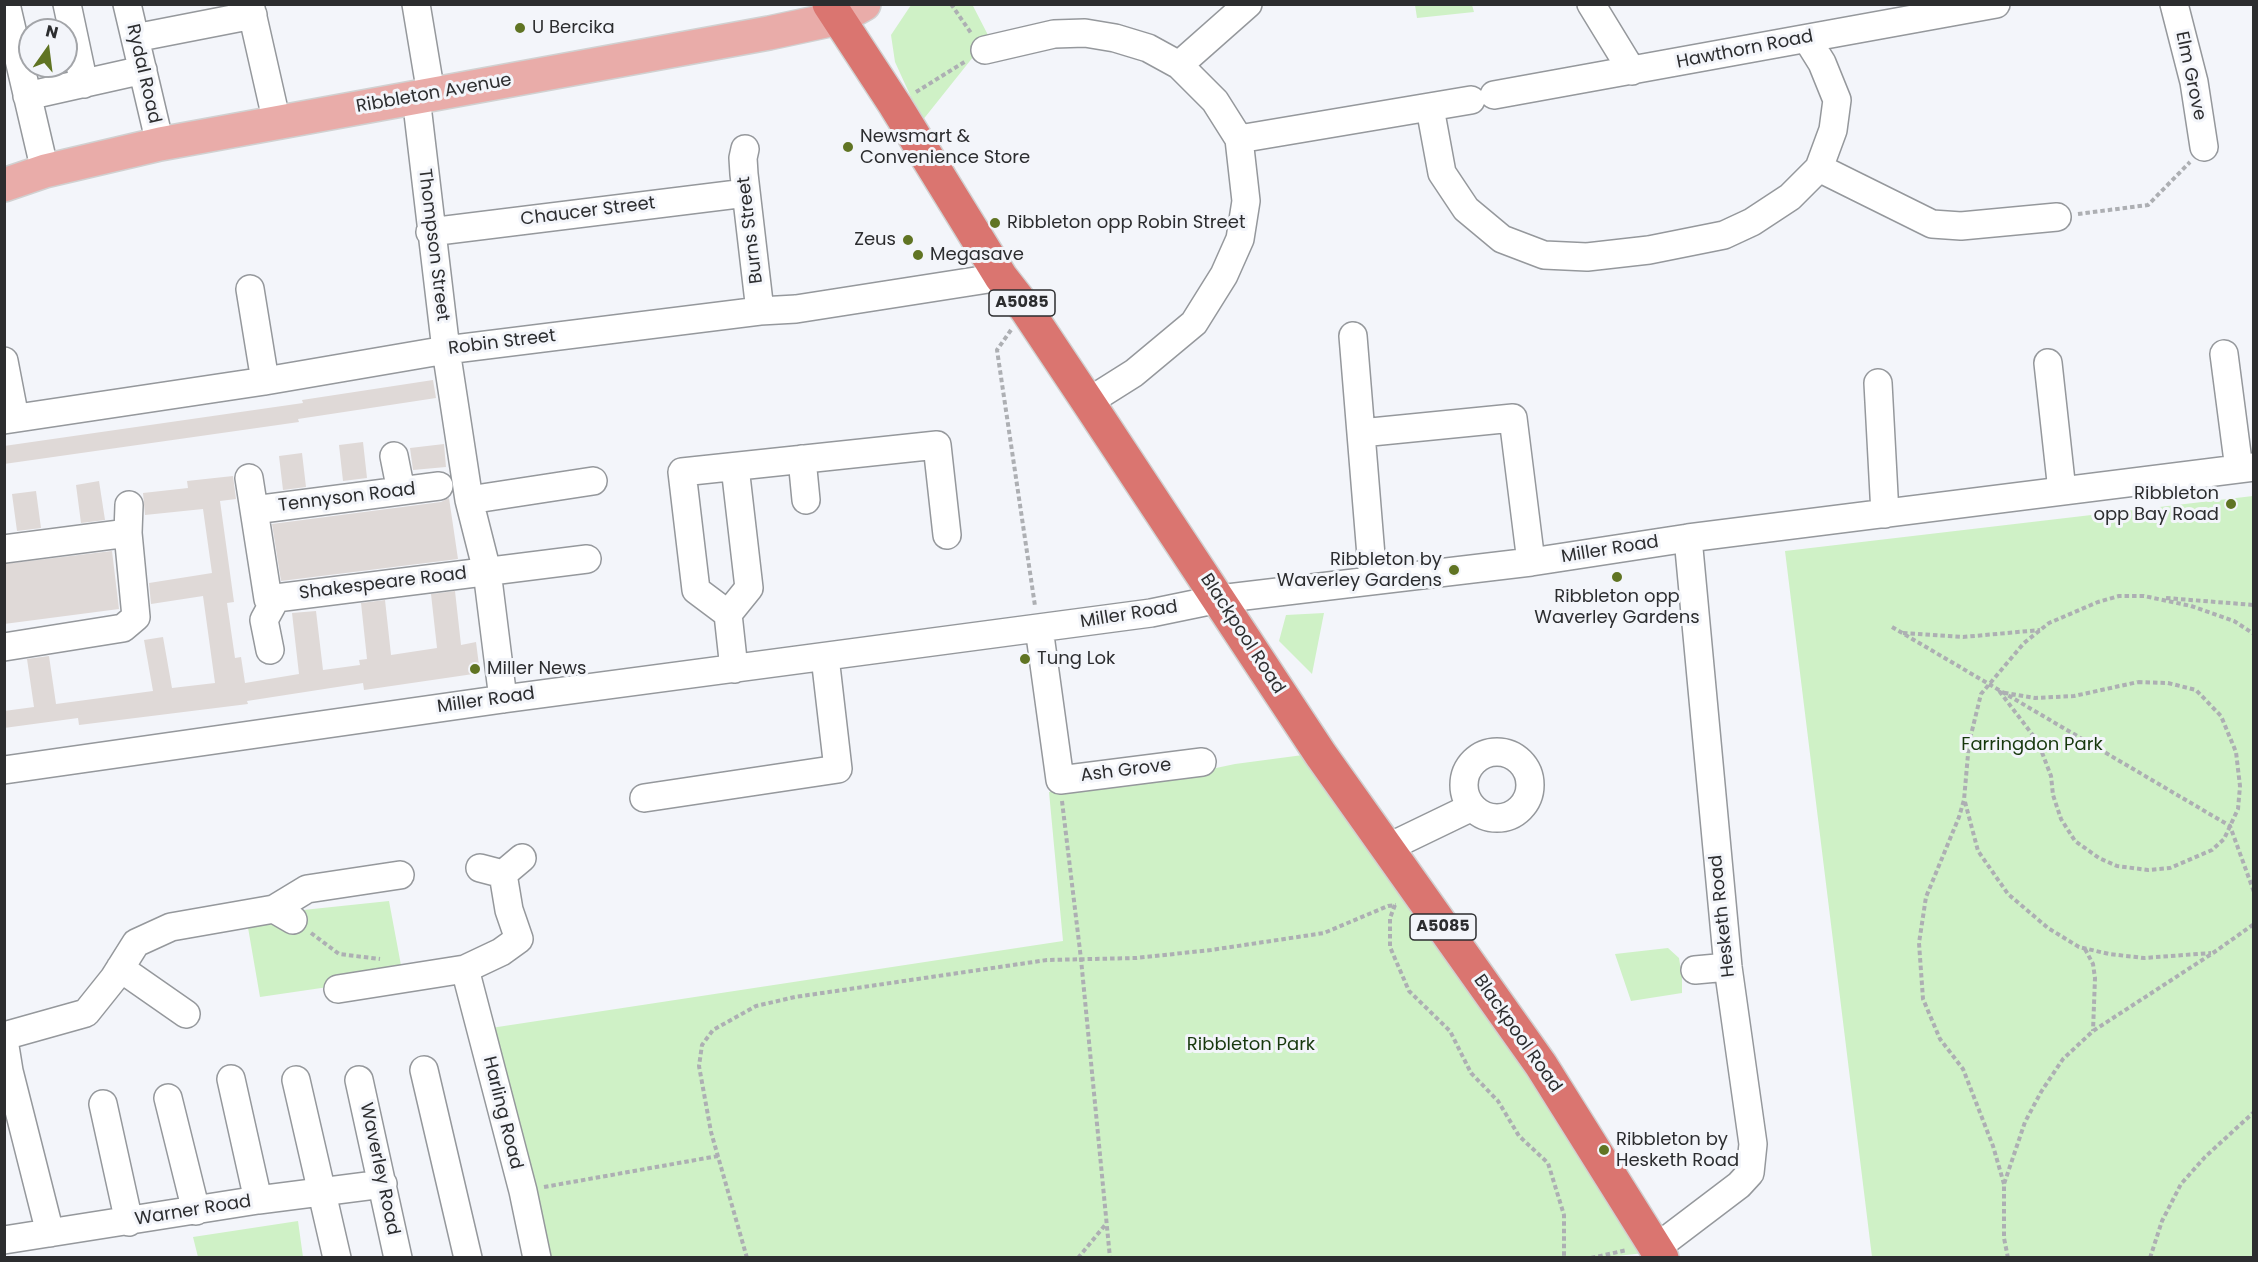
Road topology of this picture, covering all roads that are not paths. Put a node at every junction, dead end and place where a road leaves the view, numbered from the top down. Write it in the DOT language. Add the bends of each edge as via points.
graph roads {
  1 [pos="6,4"];
  2 [pos="67,4"];
  3 [pos="127,4"];
  4 [pos="416,4"];
  5 [pos="1248,4"];
  6 [pos="1591,4"];
  7 [pos="1996,4"];
  8 [pos="2174,4"];
  9 [pos="844,9"];
  10 [pos="252,10"];
  11 [pos="192,15"];
  12 [pos="135,38"];
  13 [pos="1807,39"];
  14 [pos="985,50"];
  15 [pos="1179,65"];
  16 [pos="142,70"];
  17 [pos="1632,71"];
  18 [pos="84,84"];
  19 [pos="423,95"];
  20 [pos="27,96"];
  21 [pos="1430,108"];
  22 [pos="276,123"];
  23 [pos="1239,139"];
  24 [pos="160,144"];
  25 [pos="2204,147"];
  26 [pos="745,149"];
  27 [pos="1819,168"];
  28 [pos="45,171"];
  29 [pos="4,184"];
  30 [pos="746,193"];
  31 [pos="2057,217"];
  32 [pos="430,232"];
  33 [pos="1001,277"];
  34 [pos="250,289"];
  35 [pos="760,311"];
  36 [pos="1353,336"];
  37 [pos="446,350"];
  38 [pos="2224,354"];
  39 [pos="4,361"];
  40 [pos="2049,363"];
  41 [pos="265,381"];
  42 [pos="1878,383"];
  43 [pos="1088,402"];
  44 [pos="10,419"];
  45 [pos="1361,433"];
  46 [pos="394,456"];
  47 [pos="802,459"];
  48 [pos="735,467"];
  49 [pos="2246,468"];
  50 [pos="249,478"];
  51 [pos="593,480"];
  52 [pos="439,486"];
  53 [pos="401,491"];
  54 [pos="2062,491"];
  55 [pos="469,500"];
  56 [pos="806,500"];
  57 [pos="129,505"];
  58 [pos="254,510"];
  59 [pos="1885,514"];
  60 [pos="128,533"];
  61 [pos="947,535"];
  62 [pos="1688,538"];
  63 [pos="4,549"];
  64 [pos="587,559"];
  65 [pos="1531,562"];
  66 [pos="487,571"];
  67 [pos="1373,580"];
  68 [pos="276,598"];
  69 [pos="1220,599"];
  70 [pos="728,614"];
  71 [pos="1039,628"];
  72 [pos="4,647"];
  73 [pos="270,650"];
  74 [pos="825,657"];
  75 [pos="734,669"];
  76 [pos="502,699"];
  77 [pos="1202,762"];
  78 [pos="4,770"];
  79 [pos="644,798"];
  80 [pos="1472,807"];
  81 [pos="1387,848"];
  82 [pos="502,867"];
  83 [pos="400,875"];
  84 [pos="475,964"];
  85 [pos="1728,967"];
  86 [pos="120,968"];
  87 [pos="1695,970"];
  88 [pos="338,989"];
  89 [pos="186,1014"];
  90 [pos="4,1038"];
  91 [pos="424,1070"];
  92 [pos="231,1079"];
  93 [pos="296,1080"];
  94 [pos="359,1080"];
  95 [pos="168,1098"];
  96 [pos="103,1104"];
  97 [pos="383,1184"];
  98 [pos="322,1192"];
  99 [pos="258,1200"];
  100 [pos="196,1211"];
  101 [pos="129,1222"];
  102 [pos="50,1233"];
  103 [pos="4,1240"];
  104 [pos="1650,1252"];
  105 [pos="337,1257"];
  106 [pos="398,1257"];
  107 [pos="468,1257"];
  108 [pos="537,1257"];
  1 -- 20 [label="street"];
  2 -- 18 [label="street"];
  3 -- 12 [label="street, Rydal Road"];
  4 -- 19 [label="street, Thompson Street"];
  5 -- 15 [label="street"];
  6 -- 17 [label="street"];
  7 -- 13 [label="street, Hawthorn Road"];
  8 -- 25 [label="street, Elm Grove" via="2194,82"];
  9 -- 19 [label="main road, Ribbleton Avenue" via="758,36"];
  9 -- 33 [label="highway, Blackpool Road / A5085" via="895,105"];
  10 -- 11 [label="street"];
  10 -- 22 [label="street"];
  11 -- 12 [label="street"];
  12 -- 16 [label="street, Rydal Road"];
  13 -- 17 [label="street, Hawthorn Road"];
  13 -- 27 [label="street" via="1837,100 1833,129"];
  14 -- 15 [label="street" via="1054,34 1085,33 1148,48"];
  15 -- 23 [label="street" via="1215,101"];
  16 -- 18 [label="street"];
  16 -- 24 [label="street, Rydal Road"];
  17 -- 21 [label="street, Hawthorn Road"];
  18 -- 20 [label="street"];
  19 -- 22 [label="main road, Ribbleton Avenue"];
  19 -- 32 [label="street, Thompson Street"];
  20 -- 28 [label="street"];
  21 -- 23 [label="street, Hawthorn Road"];
  21 -- 27 [label="street" via="1442,174 1466,209 1502,239 1544,255 1587,257 1724,235 1790,197"];
  22 -- 24 [label="main road, Ribbleton Avenue"];
  23 -- 43 [label="street" via="1246,201 1240,239 1224,275 1194,323 1134,373"];
  24 -- 28 [label="main road, Ribbleton Avenue"];
  26 -- 30 [label="street, Burns Street"];
  27 -- 31 [label="street" via="1932,224 1961,226"];
  28 -- 29 [label="main road, Ribbleton Avenue"];
  30 -- 32 [label="street, Chaucer Street"];
  30 -- 35 [label="street, Burns Street"];
  32 -- 37 [label="street, Thompson Street"];
  33 -- 35 [label="street, Robin Street" via="818,306"];
  33 -- 43 [label="highway, Blackpool Road / A5085"];
  34 -- 41 [label="street"];
  35 -- 37 [label="street, Robin Street"];
  36 -- 45 [label="street"];
  37 -- 41 [label="street, Robin Street"];
  37 -- 55 [label="street, Thompson Street"];
  38 -- 49 [label="street"];
  39 -- 44 [label="street"];
  40 -- 54 [label="street"];
  41 -- 44 [label="street, Robin Street"];
  42 -- 59 [label="street"];
  43 -- 69 [label="highway, Blackpool Road / A5085"];
  45 -- 65 [label="street" via="1513,418"];
  45 -- 67 [label="street"];
  46 -- 53 [label="street"];
  47 -- 48 [label="street"];
  47 -- 56 [label="street"];
  47 -- 61 [label="street" via="937,445"];
  48 -- 70 [label="street" via="748,588"];
  48 -- 70 [label="street" via="682,472 696,590"];
  49 -- 54 [label="street, Miller Road"];
  50 -- 58 [label="street"];
  51 -- 55 [label="street"];
  52 -- 53 [label="street, Tennyson Road"];
  53 -- 58 [label="street, Tennyson Road"];
  54 -- 59 [label="street, Miller Road"];
  55 -- 66 [label="street, Thompson Street"];
  57 -- 60 [label="street"];
  58 -- 68 [label="street, Shakespeare Road" via="268,599"];
  59 -- 62 [label="street, Miller Road"];
  60 -- 63 [label="street"];
  60 -- 72 [label="street" via="136,617 123,628"];
  62 -- 65 [label="street, Miller Road"];
  62 -- 85 [label="street, Hesketh Road"];
  64 -- 66 [label="street, Shakespeare Road"];
  65 -- 67 [label="street, Miller Road"];
  66 -- 68 [label="street, Shakespeare Road"];
  66 -- 76 [label="street, Thompson Street"];
  67 -- 69 [label="street, Miller Road"];
  68 -- 73 [label="street" via="264,620"];
  69 -- 71 [label="street, Miller Road"];
  69 -- 81 [label="highway, Blackpool Road / A5085" via="1321,755"];
  70 -- 75 [label="street"];
  71 -- 74 [label="street, Miller Road"];
  71 -- 77 [label="street, Ash Grove" via="1060,780"];
  74 -- 75 [label="street, Miller Road"];
  74 -- 79 [label="street" via="838,769"];
  75 -- 76 [label="street, Miller Road"];
  76 -- 78 [label="street, Miller Road"];
  80 -- 81 [label="street"];
  81 -- 104 [label="highway, Blackpool Road / A5085" via="1540,1065"];
  82 -- 84 [label="street" via="509,910 528,940 519,939"];
  83 -- 86 [label="street" via="307,889 284,915 171,927 136,943"];
  84 -- 88 [label="street"];
  84 -- 108 [label="street, Harling Road"];
  85 -- 87 [label="street"];
  85 -- 104 [label="street, Hesketh Road" via="1753,1144 1750,1173"];
  86 -- 89 [label="street"];
  86 -- 90 [label="street" via="86,1013"];
  90 -- 102 [label="street"];
  91 -- 107 [label="street"];
  92 -- 99 [label="street"];
  93 -- 98 [label="street"];
  94 -- 97 [label="street, Waverley Road"];
  95 -- 100 [label="street"];
  96 -- 101 [label="street"];
  97 -- 98 [label="street, Warner Road"];
  97 -- 106 [label="street, Waverley Road"];
  98 -- 99 [label="street, Warner Road"];
  98 -- 105 [label="street"];
  99 -- 100 [label="street, Warner Road"];
  100 -- 101 [label="street, Warner Road"];
  101 -- 102 [label="street, Warner Road"];
  102 -- 103 [label="street, Warner Road"];
}
